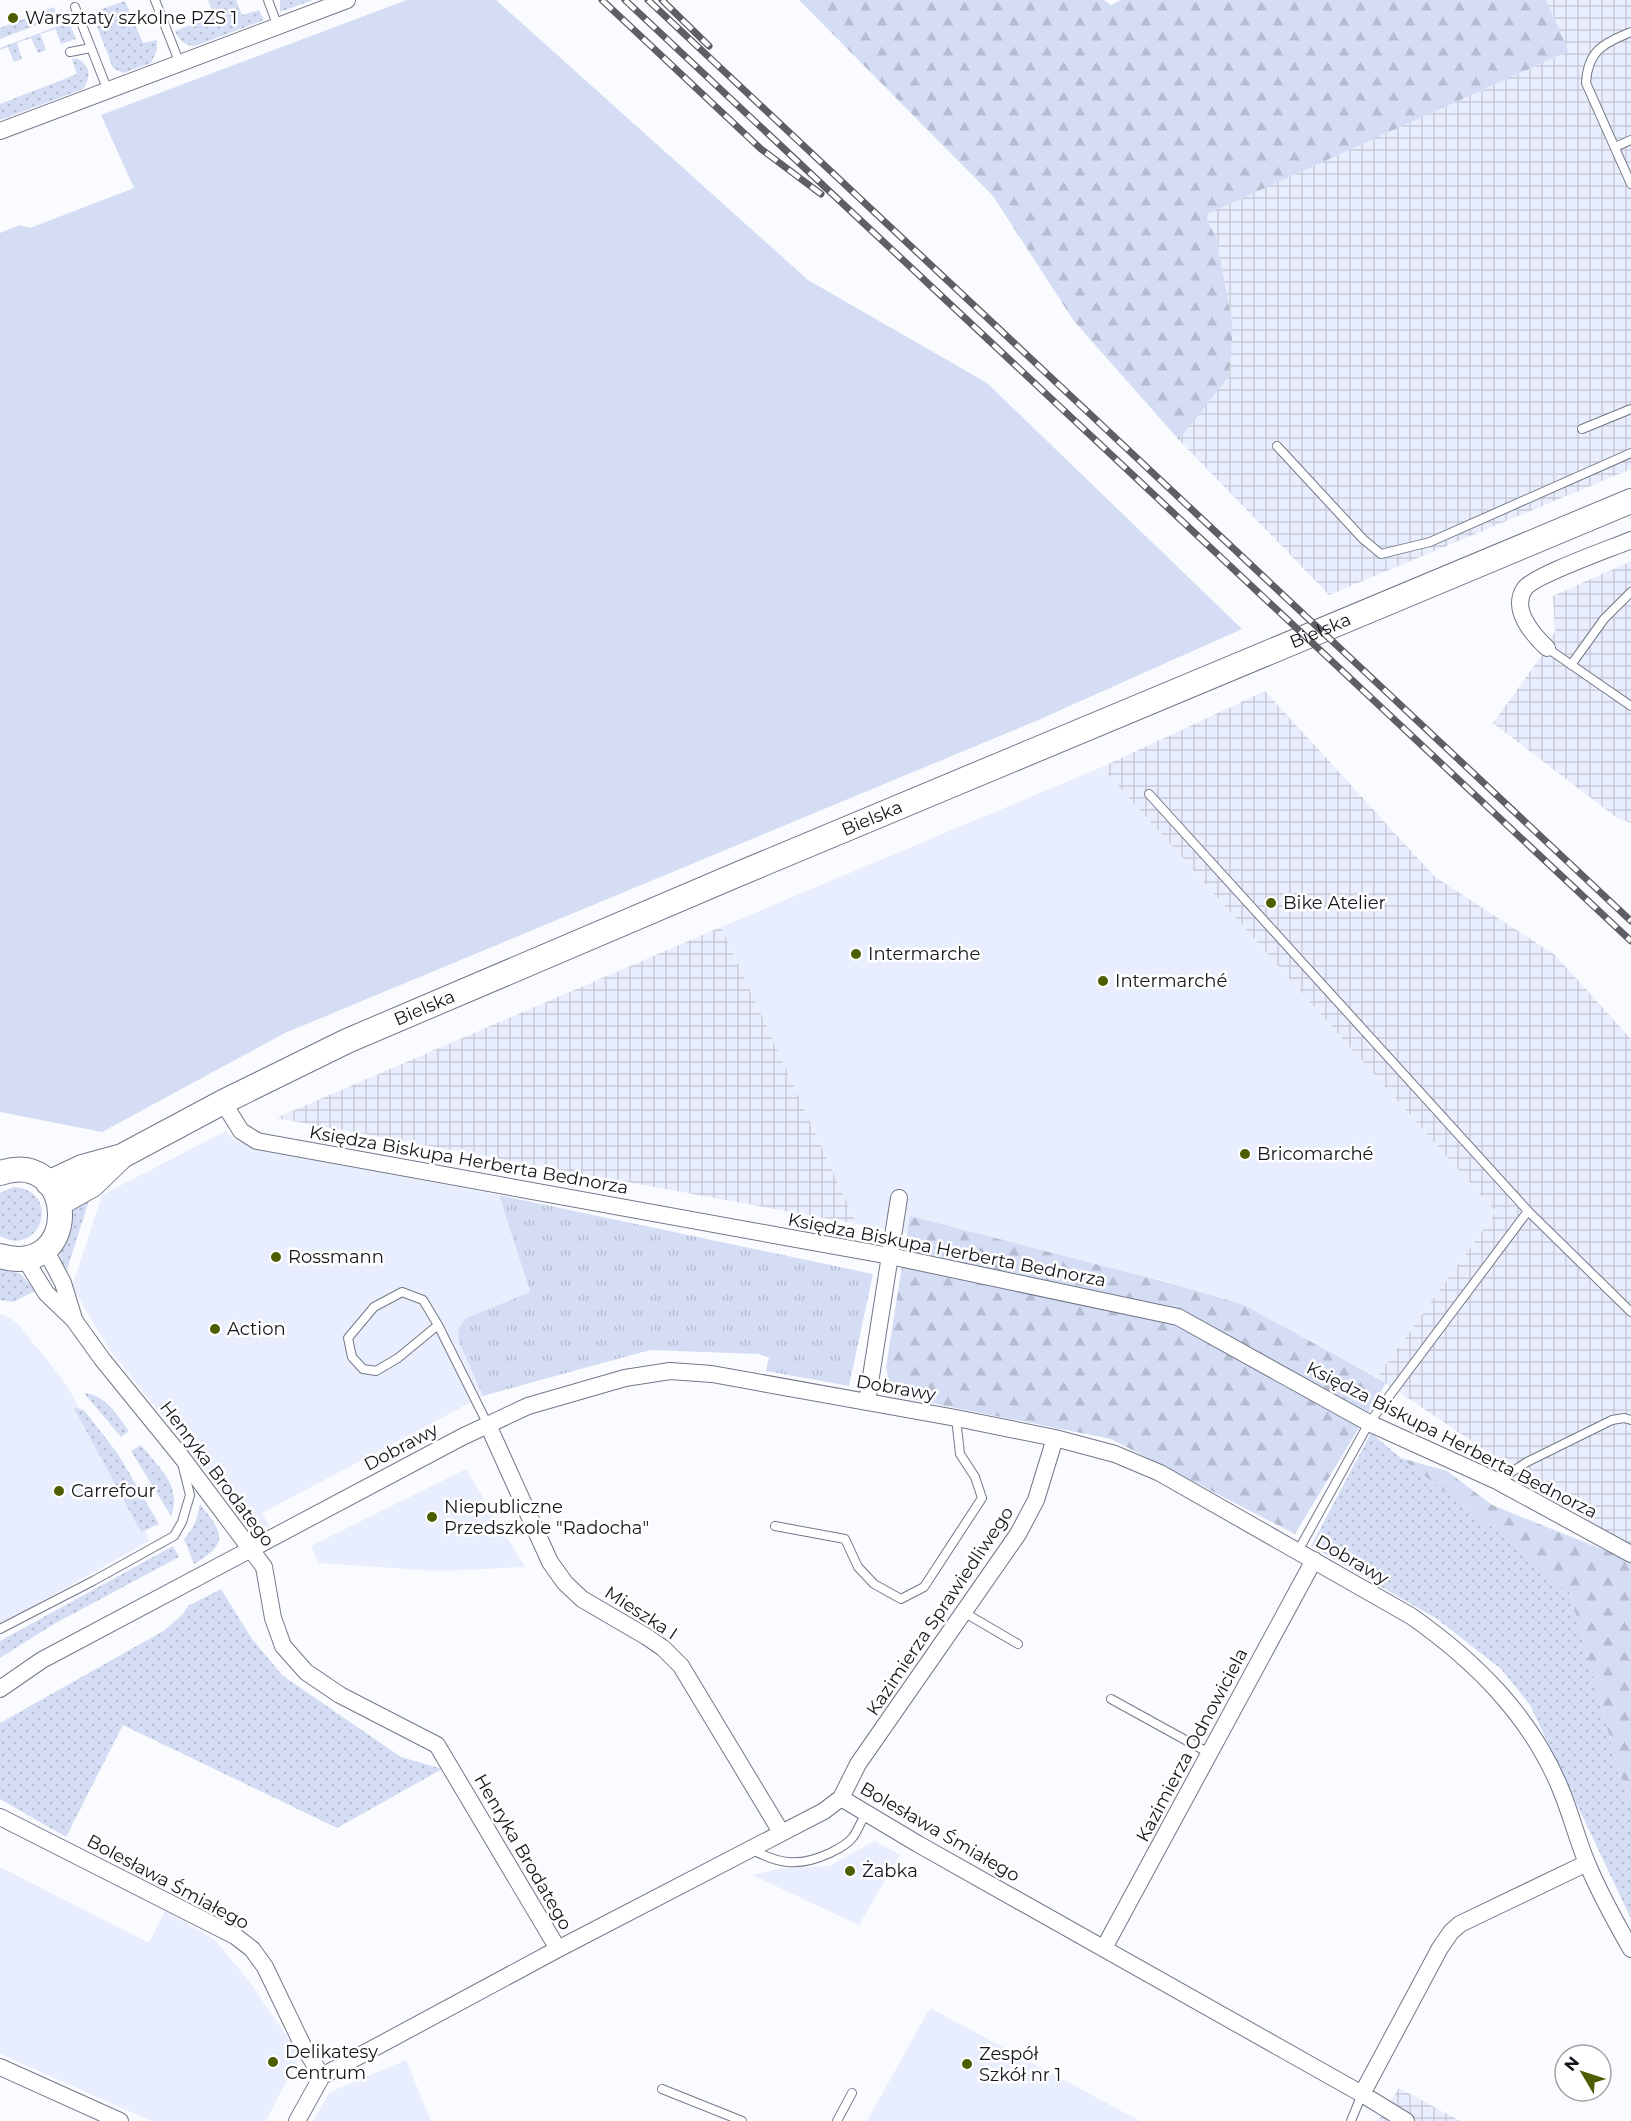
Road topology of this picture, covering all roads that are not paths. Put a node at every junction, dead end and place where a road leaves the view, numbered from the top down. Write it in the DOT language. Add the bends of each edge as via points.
graph roads {
  1 [pos="155,0"];
  2 [pos="268,0"];
  3 [pos="347,0"];
  4 [pos="75,7"];
  5 [pos="278,27"];
  6 [pos="1631,32"];
  7 [pos="91,48"];
  8 [pos="70,52"];
  9 [pos="180,64"];
  10 [pos="108,91"];
  11 [pos="0,132"];
  12 [pos="1631,140"];
  13 [pos="1615,147"];
  14 [pos="1631,184"];
  15 [pos="1631,409"];
  16 [pos="1582,429"];
  17 [pos="1277,446"];
  18 [pos="1631,453"];
  19 [pos="1631,501"];
  20 [pos="1631,540"];
  21 [pos="1631,592"];
  22 [pos="1547,648"];
  23 [pos="1571,665"];
  24 [pos="1631,706"];
  25 [pos="1149,795"];
  26 [pos="223,1101"];
  27 [pos="0,1173"];
  28 [pos="54,1193"];
  29 [pos="899,1198"];
  30 [pos="1528,1211"];
  31 [pos="35,1254"];
  32 [pos="0,1256"];
  33 [pos="890,1256"];
  34 [pos="1631,1312"];
  35 [pos="438,1325"];
  36 [pos="867,1402"];
  37 [pos="956,1418"];
  38 [pos="1631,1420"];
  39 [pos="1369,1424"];
  40 [pos="488,1425"];
  41 [pos="1055,1438"];
  42 [pos="180,1455"];
  43 [pos="1497,1481"];
  44 [pos="775,1526"];
  45 [pos="250,1550"];
  46 [pos="1298,1551"];
  47 [pos="1631,1554"];
  48 [pos="1314,1560"];
  49 [pos="965,1613"];
  50 [pos="0,1629"];
  51 [pos="1018,1644"];
  52 [pos="0,1689"];
  53 [pos="1111,1699"];
  54 [pos="1209,1753"];
  55 [pos="841,1798"];
  56 [pos="866,1812"];
  57 [pos="0,1817"];
  58 [pos="781,1832"];
  59 [pos="750,1849"];
  60 [pos="1587,1863"];
  61 [pos="1104,1948"];
  62 [pos="1631,1948"];
  63 [pos="558,1949"];
  64 [pos="0,2067"];
  65 [pos="322,2076"];
  66 [pos="662,2089"];
  67 [pos="852,2093"];
  68 [pos="1362,2094"];
  69 [pos="97,2116"];
  70 [pos="120,2121"];
  71 [pos="297,2121"];
  72 [pos="742,2121"];
  73 [pos="837,2121"];
  74 [pos="1351,2121"];
  75 [pos="1406,2121"];
  1 -- 9 [label="lane"];
  2 -- 5 [label="lane"];
  3 -- 5 [label="street"];
  4 -- 7 [label="lane"];
  5 -- 9 [label="street"];
  6 -- 13 [label="lane" via="1604,44 1587,65 1586,83"];
  7 -- 8 [label="lane"];
  7 -- 10 [label="lane"];
  9 -- 10 [label="street"];
  10 -- 11 [label="street"];
  12 -- 13 [label="lane"];
  13 -- 14 [label="lane"];
  15 -- 16 [label="lane"];
  17 -- 18 [label="lane" via="1381,554 1430,542"];
  19 -- 26 [label="main road, Bielska" via="346,1041"];
  20 -- 22 [label="street" via="1539,578 1526,588 1520,601 1523,616 1533,635"];
  21 -- 23 [label="lane" via="1604,619"];
  22 -- 23 [label="lane"];
  23 -- 24 [label="lane"];
  25 -- 30 [label="lane"];
  26 -- 28 [label="main road, Bielska" via="122,1156 92,1185"];
  26 -- 33 [label="street, Księdza Biskupa Herberta Bednorza" via="241,1131 257,1141"];
  27 -- 28 [label="main road" via="23,1170 37,1174"];
  28 -- 31 [label="main road" via="61,1215 59,1228 54,1239"];
  29 -- 33 [label="street"];
  30 -- 34 [label="lane"];
  30 -- 39 [label="lane"];
  31 -- 32 [label="main road" via="11,1260"];
  31 -- 42 [label="street, Henryka Brodatego" via="46,1293 74,1320"];
  33 -- 36 [label="street"];
  33 -- 39 [label="street, Księdza Biskupa Herberta Bednorza" via="1178,1317"];
  35 -- 35 [label="lane" via="423,1300 402,1292 374,1307 348,1338 352,1357 363,1369 376,1371"];
  35 -- 40 [label="lane"];
  36 -- 37 [label="street, Dobrawy"];
  36 -- 40 [label="street, Dobrawy" via="712,1374 670,1371 577,1391 528,1406"];
  37 -- 41 [label="street, Dobrawy"];
  37 -- 44 [label="lane" via="960,1454 975,1477 982,1498 924,1587 901,1599 874,1584 858,1567 846,1539"];
  38 -- 43 [label="lane" via="1612,1420"];
  39 -- 43 [label="street, Księdza Biskupa Herberta Bednorza"];
  39 -- 46 [label="lane"];
  40 -- 45 [label="street, Dobrawy"];
  40 -- 58 [label="street, Mieszka I" via="550,1562 565,1583 582,1599 648,1637 681,1666"];
  41 -- 46 [label="street, Dobrawy" via="1115,1454 1160,1473"];
  41 -- 49 [label="street, Kazimierza Sprawiedliwego" via="1036,1500"];
  42 -- 45 [label="street, Henryka Brodatego"];
  42 -- 50 [label="lane" via="190,1495 174,1536"];
  43 -- 47 [label="street, Księdza Biskupa Herberta Bednorza"];
  45 -- 52 [label="street, Dobrawy" via="42,1660"];
  45 -- 63 [label="street, Henryka Brodatego" via="264,1567 273,1618 283,1646 306,1672 340,1695 437,1745"];
  46 -- 48 [label="street, Dobrawy"];
  48 -- 54 [label="street, Kazimierza Odnowiciela"];
  48 -- 60 [label="street, Dobrawy" via="1430,1629 1495,1686 1540,1747 1561,1788"];
  49 -- 51 [label="lane"];
  49 -- 55 [label="street, Kazimierza Sprawiedliwego" via="858,1764"];
  53 -- 54 [label="lane"];
  54 -- 61 [label="street, Kazimierza Odnowiciela"];
  55 -- 56 [label="street, Bolesława Śmiałego"];
  55 -- 58 [label="street, Bolesława Śmiałego"];
  56 -- 59 [label="lane" via="843,1847 811,1861 768,1859"];
  56 -- 61 [label="street, Bolesława Śmiałego"];
  57 -- 65 [label="street, Bolesława Śmiałego" via="235,1936 252,1949"];
  58 -- 59 [label="street, Bolesława Śmiałego"];
  59 -- 63 [label="street, Bolesława Śmiałego"];
  60 -- 62 [label="street, Dobrawy"];
  60 -- 68 [label="street" via="1479,1914 1451,1932"];
  61 -- 68 [label="street, Bolesława Śmiałego"];
  63 -- 65 [label="street, Bolesława Śmiałego"];
  64 -- 69 [label="street"];
  65 -- 71 [label="street"];
  66 -- 72 [label="lane"];
  67 -- 73 [label="lane"];
  68 -- 74 [label="lane"];
  68 -- 75 [label="street, Bolesława Śmiałego"];
  69 -- 70 [label="street"];
}
